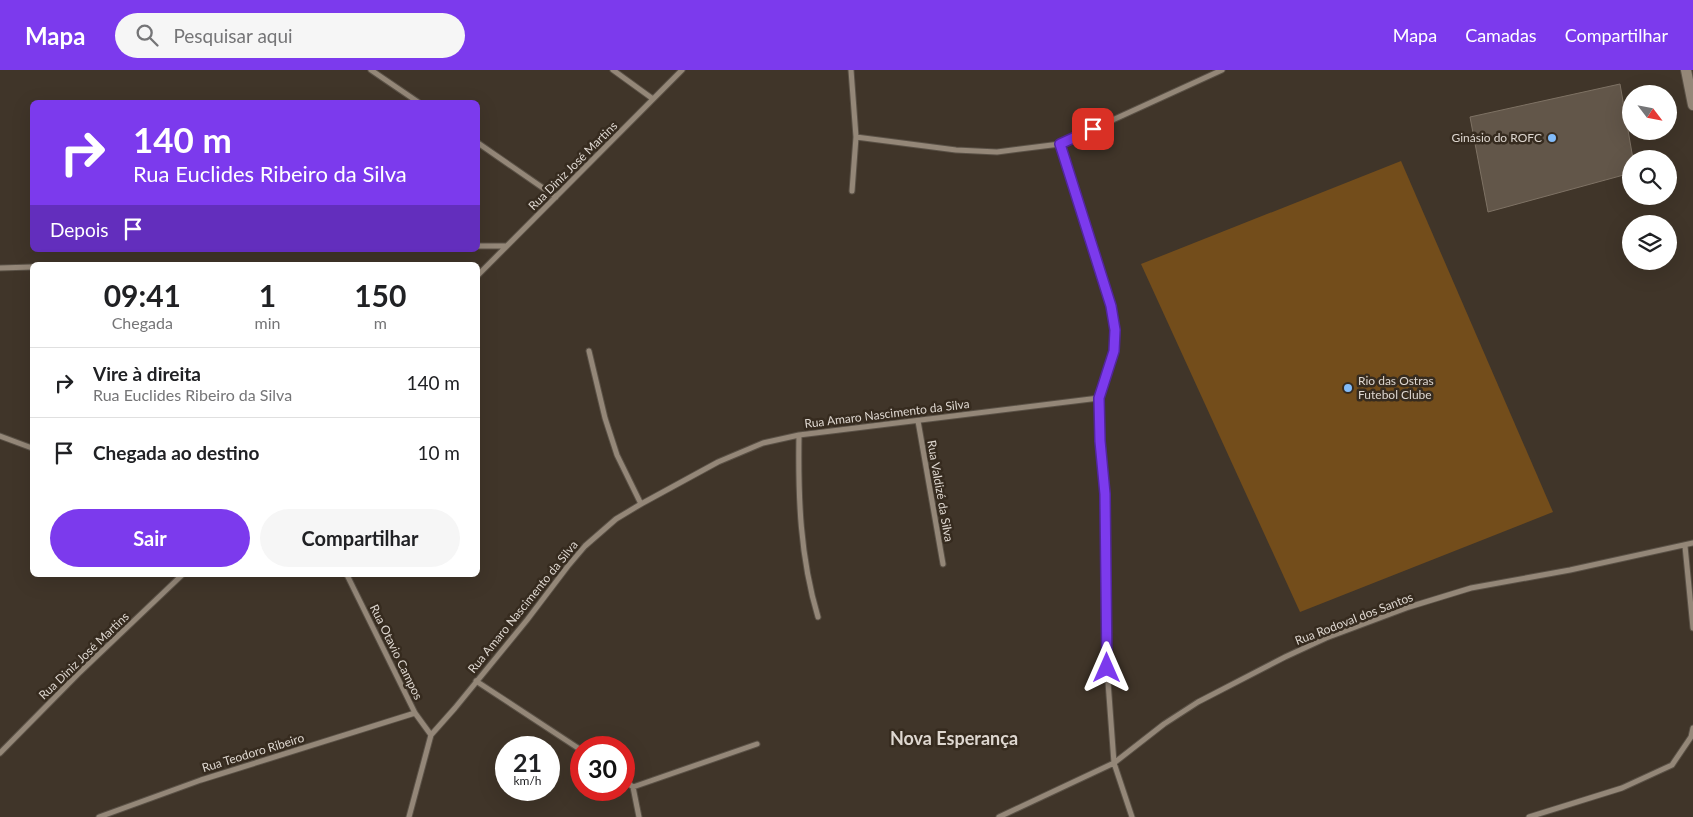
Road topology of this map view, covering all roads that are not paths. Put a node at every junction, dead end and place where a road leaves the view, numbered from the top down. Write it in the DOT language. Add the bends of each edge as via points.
graph roads {
  1 [pos="371,70"];
  2 [pos="613,70"];
  3 [pos="682,70"];
  4 [pos="851,70"];
  5 [pos="1222,70"];
  6 [pos="1686,70"];
  7 [pos="653,99"];
  8 [pos="415,100"];
  9 [pos="1693,105"];
  10 [pos="856,137"];
  11 [pos="480,144"];
  12 [pos="1060,144"];
  13 [pos="852,191"];
  14 [pos="556,197"];
  15 [pos="480,246"];
  16 [pos="505,246"];
  17 [pos="30,267"];
  18 [pos="0,268"];
  19 [pos="480,273"];
  20 [pos="589,351"];
  21 [pos="1099,398"];
  22 [pos="918,420"];
  23 [pos="799,435"];
  24 [pos="0,436"];
  25 [pos="30,447"];
  26 [pos="641,504"];
  27 [pos="1693,543"];
  28 [pos="1685,546"];
  29 [pos="943,564"];
  30 [pos="180,577"];
  31 [pos="348,577"];
  32 [pos="818,616"];
  33 [pos="1693,628"];
  34 [pos="476,682"];
  35 [pos="415,714"];
  36 [pos="1693,728"];
  37 [pos="431,735"];
  38 [pos="570,743"];
  39 [pos="758,744"];
  40 [pos="0,753"];
  41 [pos="1114,763"];
  42 [pos="635,787"];
  43 [pos="635,796"];
  44 [pos="99,817"];
  45 [pos="409,817"];
  46 [pos="640,817"];
  47 [pos="999,817"];
  48 [pos="1132,817"];
  49 [pos="1529,817"];
  1 -- 8 [label="street"];
  2 -- 7 [label="street"];
  3 -- 7 [label="street, Rua Diniz José Martins"];
  4 -- 10 [label="street"];
  5 -- 12 [label="street"];
  6 -- 9 [label="main road"];
  7 -- 14 [label="street, Rua Diniz José Martins"];
  10 -- 12 [label="street" via="997,152"];
  10 -- 13 [label="street"];
  11 -- 14 [label="street"];
  12 -- 21 [label="street" via="1111,306 1115,330 1114,351"];
  14 -- 16 [label="street, Rua Diniz José Martins"];
  15 -- 16 [label="street"];
  16 -- 19 [label="street, Rua Diniz José Martins"];
  17 -- 18 [label="street"];
  20 -- 26 [label="street" via="617,455"];
  21 -- 22 [label="street, Rua Amaro Nascimento da Silva"];
  21 -- 41 [label="street" via="1105,494 1107,668"];
  22 -- 23 [label="street, Rua Amaro Nascimento da Silva"];
  22 -- 29 [label="street, Rua Valdizé da Silva"];
  23 -- 26 [label="street, Rua Amaro Nascimento da Silva" via="763,443 718,462"];
  23 -- 32 [label="street" via="802,540"];
  24 -- 25 [label="street"];
  26 -- 34 [label="street, Rua Amaro Nascimento da Silva" via="616,519 585,546"];
  27 -- 28 [label="street, Rua Rodoval dos Santos"];
  28 -- 33 [label="street"];
  28 -- 41 [label="street, Rua Rodoval dos Santos" via="1471,588 1326,638 1198,702"];
  30 -- 40 [label="street, Rua Diniz José Martins"];
  31 -- 35 [label="street, Rua Otavio Campos"];
  34 -- 37 [label="street, Rua Amaro Nascimento da Silva"];
  34 -- 38 [label="street"];
  35 -- 37 [label="street, Rua Otavio Campos"];
  35 -- 44 [label="street, Rua Teodoro Ribeiro" via="201,780"];
  36 -- 49 [label="street" via="1691,737 1672,765 1622,788"];
  37 -- 45 [label="street, Rua Amaro Nascimento da Silva"];
  39 -- 42 [label="street"];
  41 -- 47 [label="street, Rua Rodoval dos Santos"];
  41 -- 48 [label="street"];
  43 -- 46 [label="street"];
}
